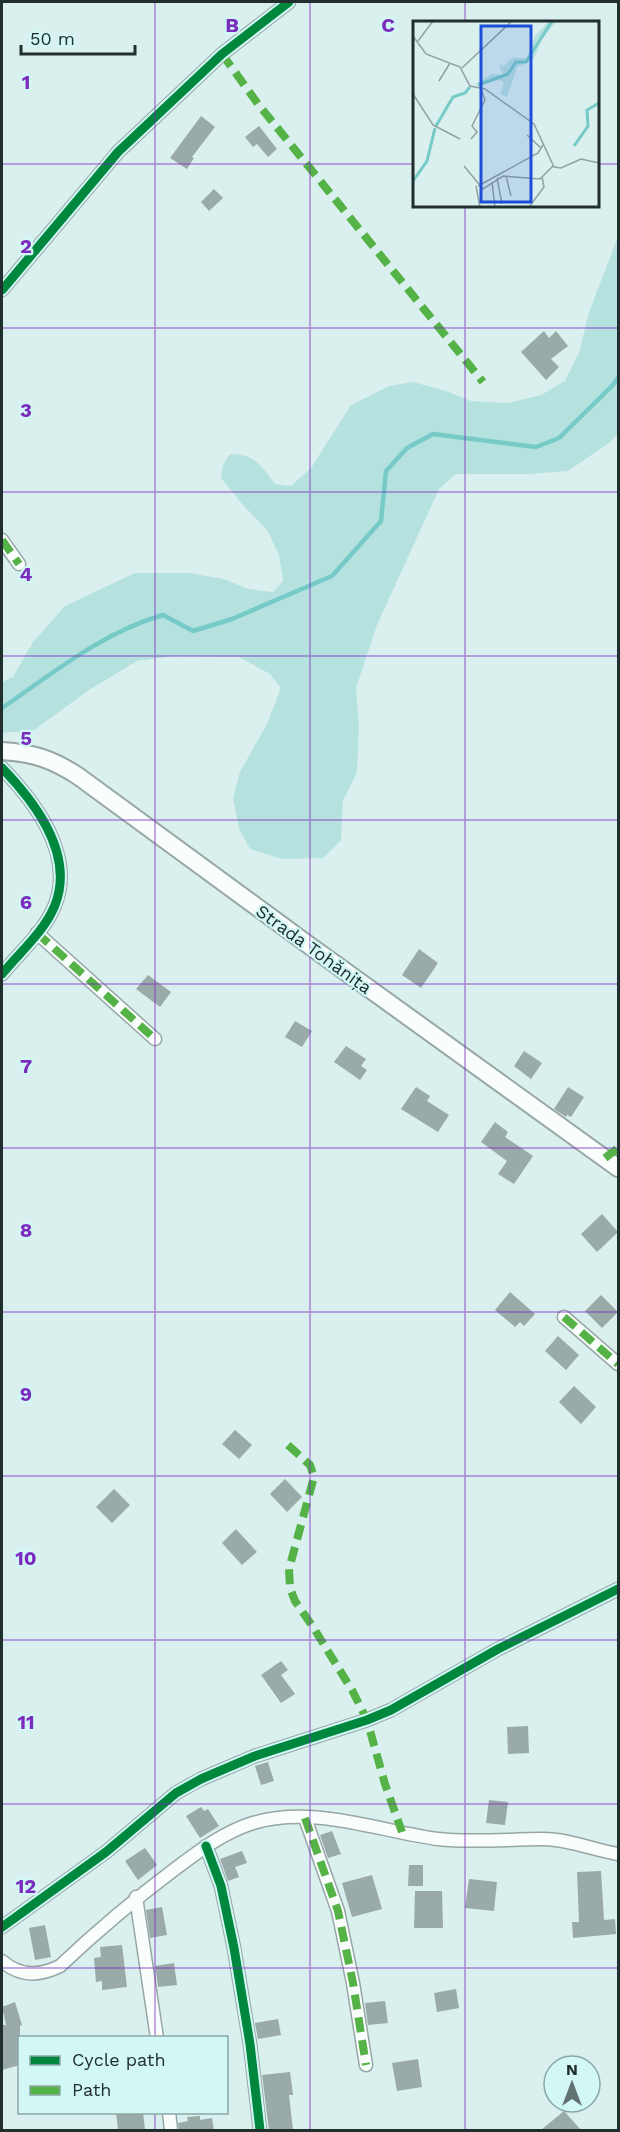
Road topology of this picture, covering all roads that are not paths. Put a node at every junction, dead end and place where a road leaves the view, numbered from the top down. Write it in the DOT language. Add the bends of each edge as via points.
graph roads {
  1 [pos="289,2"];
  2 [pos="2,290"];
  3 [pos="2,540"];
  4 [pos="18,564"];
  5 [pos="2,752"];
  6 [pos="2,768"];
  7 [pos="37,933"];
  8 [pos="2,974"];
  9 [pos="155,1039"];
  10 [pos="618,1168"];
  11 [pos="564,1317"];
  12 [pos="618,1364"];
  13 [pos="618,1589"];
  14 [pos="305,1818"];
  15 [pos="206,1846"];
  16 [pos="618,1854"];
  17 [pos="136,1898"];
  18 [pos="3,1922"];
  19 [pos="2,1961"];
  20 [pos="158,2036"];
  21 [pos="366,2065"];
  22 [pos="169,2114"];
  23 [pos="171,2130"];
  24 [pos="260,2130"];
  1 -- 2 [label="street" via="222,54 118,152"];
  3 -- 4 [label="street"];
  5 -- 10 [label="main road, Strada Tohănița" via="41,757 78,776"];
  6 -- 7 [label="street" via="41,816 60,865 55,906"];
  7 -- 8 [label="street"];
  7 -- 9 [label="street"];
  11 -- 12 [label="street"];
  13 -- 18 [label="street" via="498,1649 391,1710 255,1756 201,1779 176,1794 106,1852"];
  14 -- 15 [label="street" via="254,1823"];
  14 -- 16 [label="street" via="439,1839 567,1841"];
  14 -- 21 [label="street" via="338,1911"];
  15 -- 17 [label="street"];
  15 -- 24 [label="street" via="221,1886 234,1948"];
  17 -- 19 [label="street" via="60,1966 48,1972 16,1971"];
  17 -- 20 [label="street"];
  22 -- 23 [label="street"];
}
